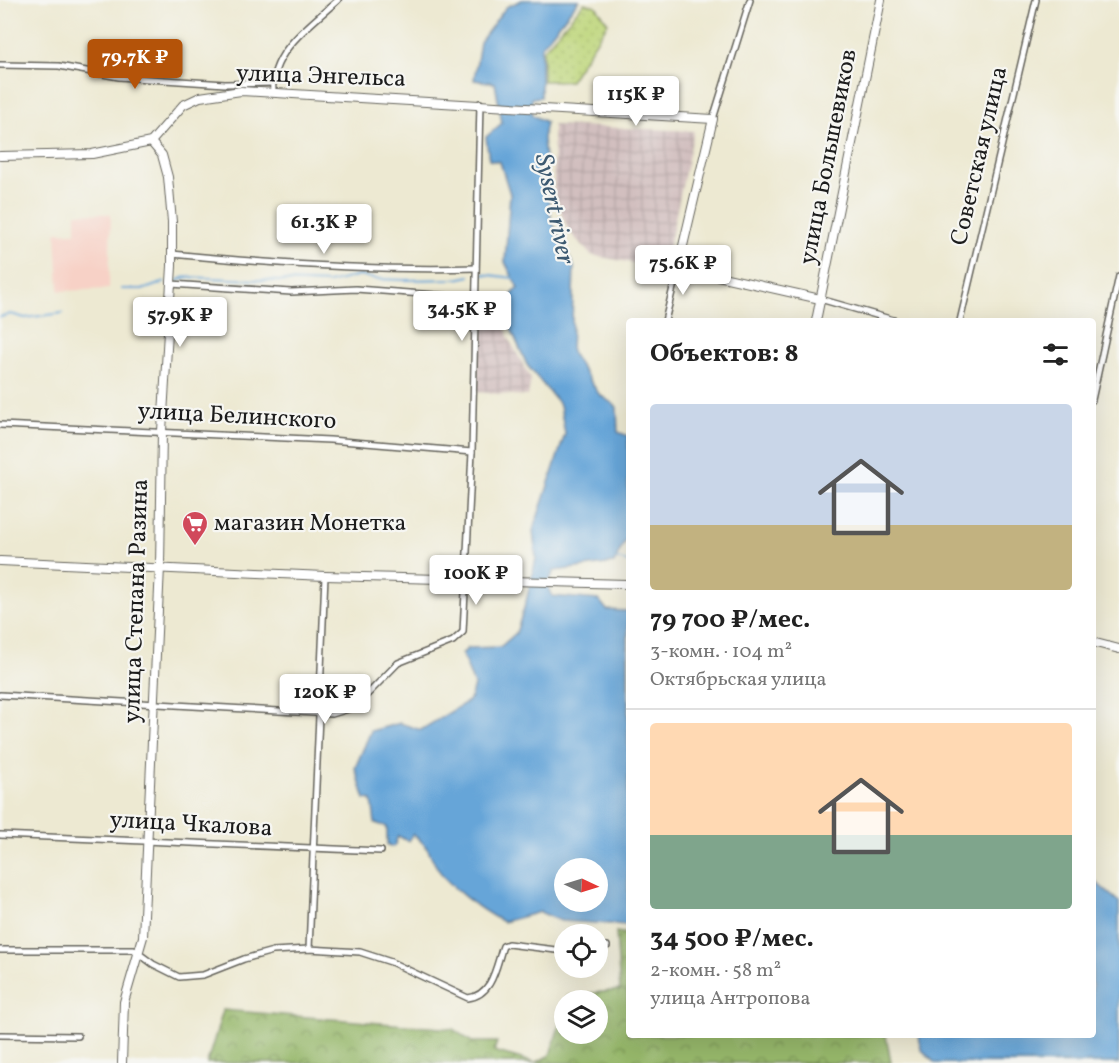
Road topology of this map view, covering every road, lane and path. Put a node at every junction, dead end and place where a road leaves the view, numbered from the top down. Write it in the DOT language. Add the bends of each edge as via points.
graph roads {
  1 [pos="338,0"];
  2 [pos="750,0"];
  3 [pos="881,0"];
  4 [pos="1035,0"];
  5 [pos="0,65"];
  6 [pos="272,87"];
  7 [pos="480,104"];
  8 [pos="713,118"];
  9 [pos="151,142"];
  10 [pos="0,156"];
  11 [pos="172,254"];
  12 [pos="678,267"];
  13 [pos="476,268"];
  14 [pos="1119,276"];
  15 [pos="171,284"];
  16 [pos="475,298"];
  17 [pos="820,299"];
  18 [pos="666,318"];
  19 [pos="817,318"];
  20 [pos="886,318"];
  21 [pos="961,318"];
  22 [pos="1096,372"];
  23 [pos="0,425"];
  24 [pos="162,431"];
  25 [pos="472,452"];
  26 [pos="0,561"];
  27 [pos="160,567"];
  28 [pos="325,576"];
  29 [pos="465,580"];
  30 [pos="626,584"];
  31 [pos="1096,643"];
  32 [pos="1119,649"];
  33 [pos="0,695"];
  34 [pos="152,705"];
  35 [pos="321,714"];
  36 [pos="0,835"];
  37 [pos="147,841"];
  38 [pos="314,848"];
  39 [pos="381,851"];
  40 [pos="309,949"];
  41 [pos="0,950"];
  42 [pos="554,950"];
  43 [pos="140,952"];
  44 [pos="0,1035"];
  45 [pos="78,1036"];
  46 [pos="122,1063"];
  1 -- 6 [label="street" via="296,38 282,58"];
  2 -- 8 [label="street"];
  3 -- 17 [label="street, улица Большевиков"];
  4 -- 21 [label="street, Советская улица"];
  5 -- 6 [label="street" via="59,66 119,77"];
  6 -- 7 [label="street, улица Энгельса"];
  6 -- 9 [label="street, улица Энгельса" via="200,97 183,105"];
  7 -- 8 [label="street, улица Энгельса"];
  7 -- 13 [label="street"];
  8 -- 12 [label="street"];
  9 -- 10 [label="street" via="92,154"];
  9 -- 11 [label="street, улица Степана Разина" via="162,154 168,177"];
  11 -- 13 [label="street" via="351,268"];
  11 -- 15 [label="street, улица Степана Разина"];
  12 -- 17 [label="street"];
  12 -- 18 [label="street"];
  13 -- 16 [label="street"];
  14 -- 22 [label="street"];
  15 -- 16 [label="street" via="291,292 356,289"];
  15 -- 24 [label="street, улица Степана Разина"];
  16 -- 25 [label="street"];
  17 -- 19 [label="street, улица Большевиков"];
  17 -- 20 [label="street"];
  23 -- 24 [label="street, улица Белинского"];
  24 -- 25 [label="street, улица Белинского"];
  24 -- 27 [label="street, улица Степана Разина"];
  25 -- 29 [label="street"];
  26 -- 27 [label="main road"];
  27 -- 28 [label="main road"];
  27 -- 34 [label="street, улица Степана Разина"];
  28 -- 29 [label="main road"];
  28 -- 35 [label="street"];
  29 -- 30 [label="main road"];
  29 -- 35 [label="street" via="463,632 453,641 398,663 355,707"];
  31 -- 32 [label="main road"];
  33 -- 34 [label="street"];
  34 -- 35 [label="street"];
  34 -- 37 [label="street, улица Степана Разина"];
  35 -- 38 [label="street"];
  36 -- 37 [label="street, улица Чкалова"];
  37 -- 38 [label="street, улица Чкалова"];
  37 -- 43 [label="street, улица Степана Разина"];
  38 -- 39 [label="street, улица Чкалова"];
  38 -- 40 [label="street"];
  40 -- 42 [label="street" via="360,952 380,958 468,998 477,997 494,977 503,946"];
  40 -- 43 [label="street" via="273,951 202,975 179,977 153,964"];
  41 -- 43 [label="street"];
  43 -- 46 [label="street, улица Степана Разина" via="124,1002"];
  44 -- 45 [label="street"];
}
